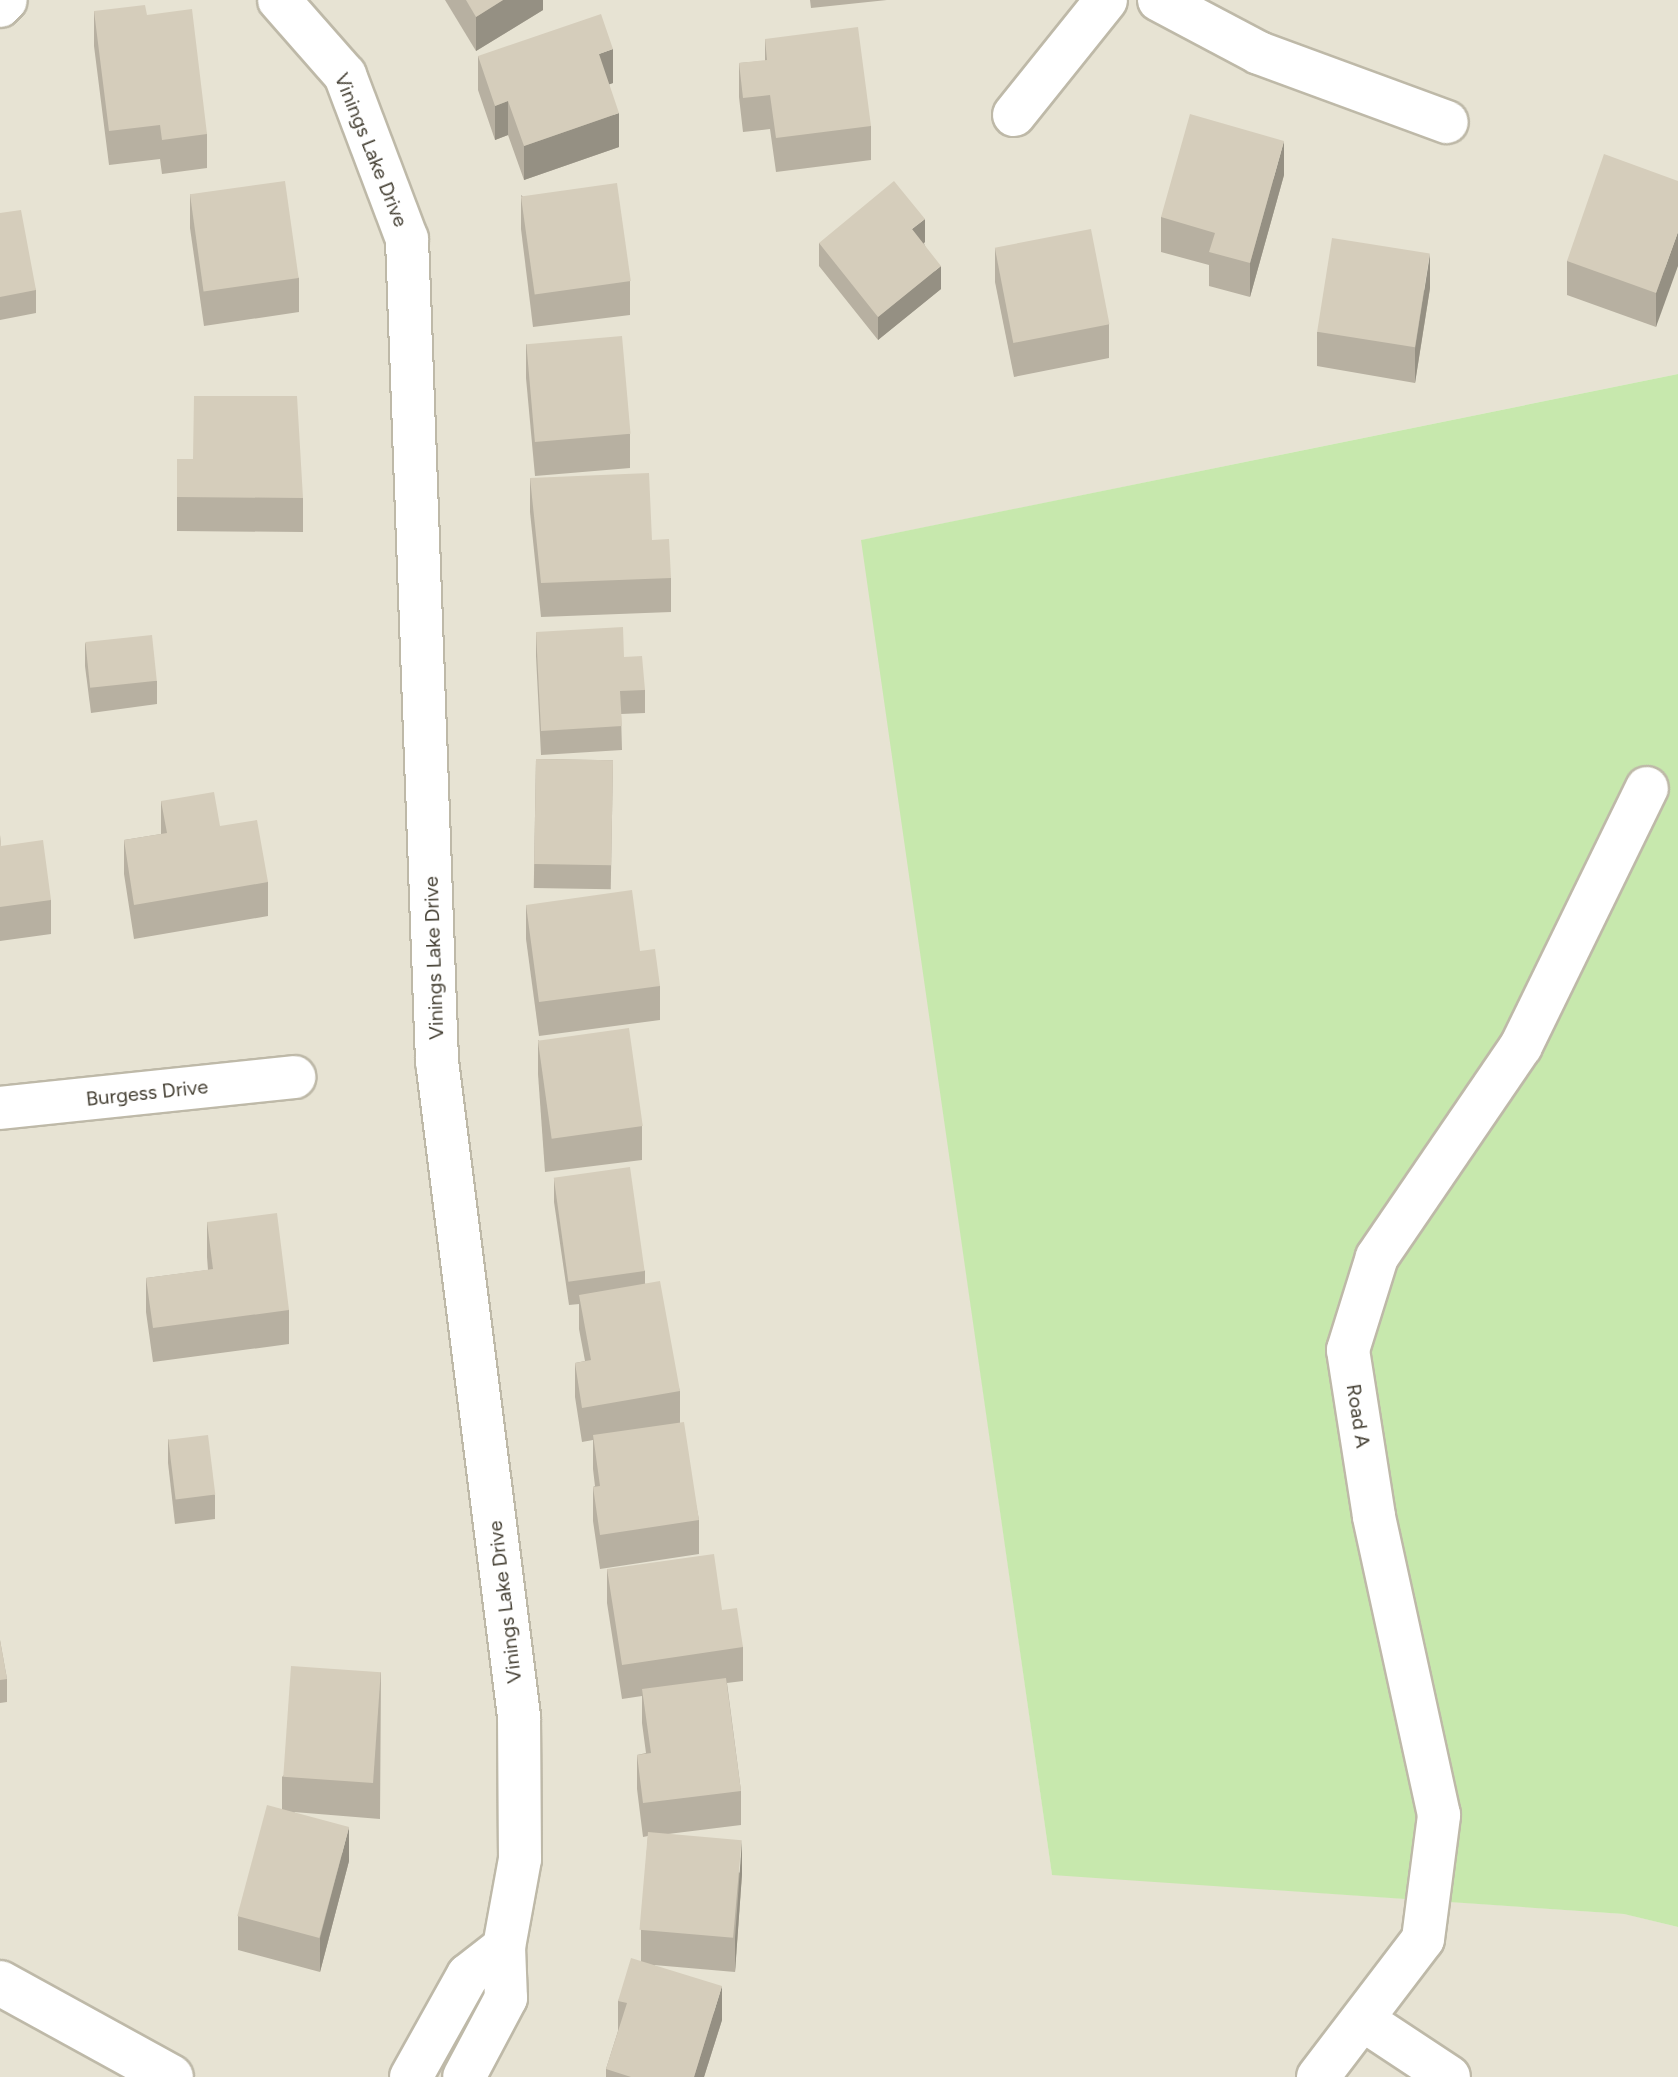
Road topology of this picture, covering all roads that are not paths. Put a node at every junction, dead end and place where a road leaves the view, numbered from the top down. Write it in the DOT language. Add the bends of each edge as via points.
graph roads {
  1 [pos="6,0"];
  2 [pos="279,0"];
  3 [pos="1106,0"];
  4 [pos="1159,0"];
  5 [pos="0,6"];
  6 [pos="1014,115"];
  7 [pos="1447,122"];
  8 [pos="1647,788"];
  9 [pos="294,1077"];
  10 [pos="0,1108"];
  11 [pos="504,1947"];
  12 [pos="0,1983"];
  13 [pos="1363,2020"];
  14 [pos="435,2034"];
  15 [pos="171,2077"];
  16 [pos="388,2077"];
  17 [pos="411,2077"];
  18 [pos="464,2077"];
  19 [pos="1318,2077"];
  20 [pos="1449,2077"];
  1 -- 5 [label="street"];
  2 -- 11 [label="street, Vinings Lake Drive" via="345,75 407,239 437,1061 519,1717 520,1859"];
  3 -- 6 [label="street"];
  4 -- 7 [label="street" via="1259,53"];
  8 -- 13 [label="street, Road A" via="1521,1046 1377,1257 1348,1350 1374,1516 1439,1815 1423,1939"];
  9 -- 10 [label="street, Burgess Drive"];
  11 -- 14 [label="street" via="468,1975"];
  11 -- 18 [label="street, Vinings Lake Drive" via="506,1998"];
  12 -- 15 [label="street"];
  13 -- 19 [label="street, Road A"];
  13 -- 20 [label="street"];
  14 -- 16 [label="street"];
  14 -- 17 [label="street"];
}
